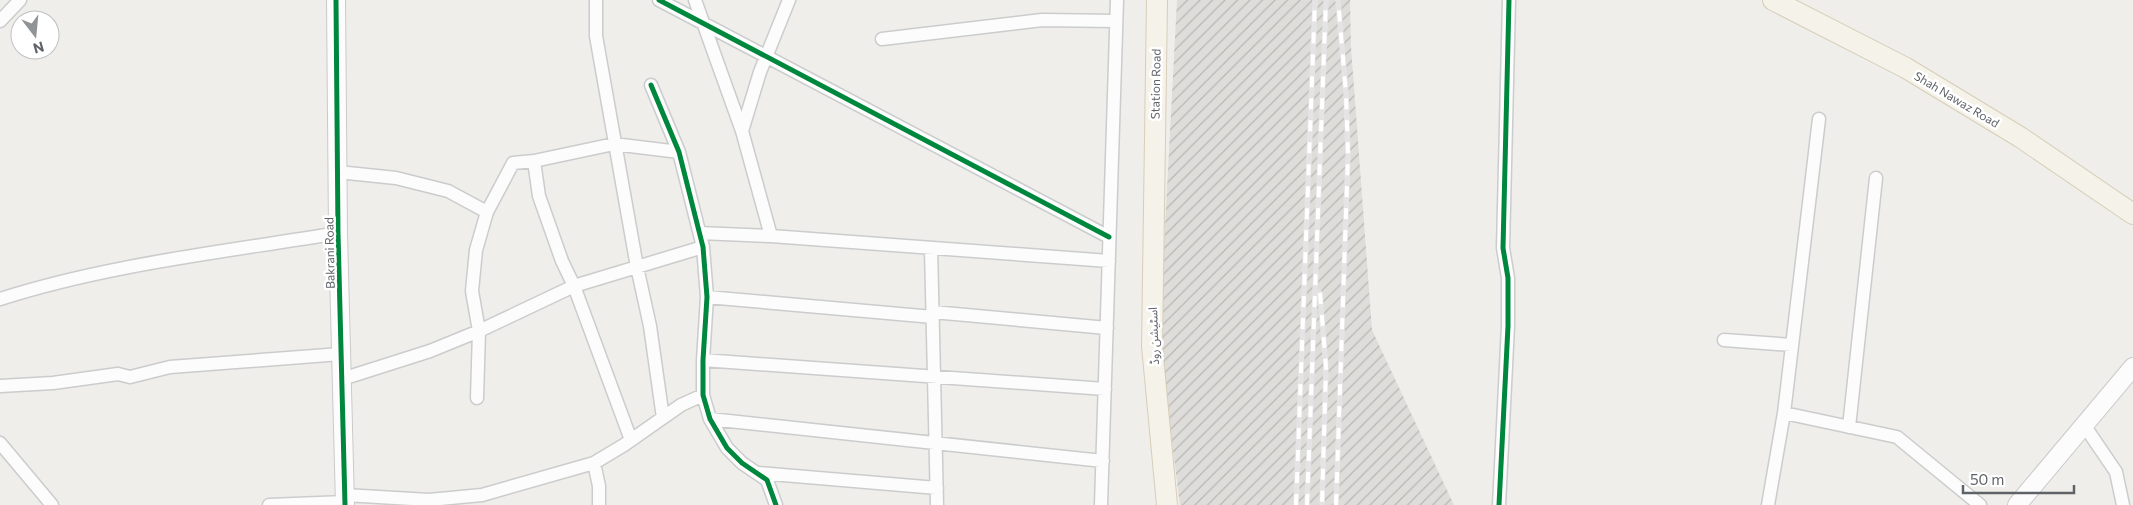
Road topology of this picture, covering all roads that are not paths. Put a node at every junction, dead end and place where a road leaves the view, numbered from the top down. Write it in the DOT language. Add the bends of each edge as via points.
graph roads {
  1 [pos="20,0"];
  2 [pos="336,0"];
  3 [pos="596,0"];
  4 [pos="659,0"];
  5 [pos="695,0"];
  6 [pos="789,0"];
  7 [pos="1117,0"];
  8 [pos="1156,0"];
  9 [pos="1509,0"];
  10 [pos="1773,0"];
  11 [pos="0,21"];
  12 [pos="1116,21"];
  13 [pos="704,23"];
  14 [pos="882,38"];
  15 [pos="766,56"];
  16 [pos="651,85"];
  17 [pos="1819,119"];
  18 [pos="742,131"];
  19 [pos="614,144"];
  20 [pos="679,152"];
  21 [pos="534,161"];
  22 [pos="1154,167"];
  23 [pos="338,172"];
  24 [pos="1876,178"];
  25 [pos="487,212"];
  26 [pos="2133,214"];
  27 [pos="338,233"];
  28 [pos="700,233"];
  29 [pos="771,236"];
  30 [pos="1110,237"];
  31 [pos="703,247"];
  32 [pos="931,248"];
  33 [pos="1109,262"];
  34 [pos="637,267"];
  35 [pos="574,286"];
  36 [pos="707,297"];
  37 [pos="0,299"];
  38 [pos="933,314"];
  39 [pos="1107,328"];
  40 [pos="479,331"];
  41 [pos="1724,340"];
  42 [pos="1792,345"];
  43 [pos="341,354"];
  44 [pos="703,360"];
  45 [pos="2133,367"];
  46 [pos="935,376"];
  47 [pos="342,379"];
  48 [pos="0,386"];
  49 [pos="1105,389"];
  50 [pos="703,395"];
  51 [pos="477,398"];
  52 [pos="1784,413"];
  53 [pos="663,418"];
  54 [pos="710,419"];
  55 [pos="2084,425"];
  56 [pos="1849,427"];
  57 [pos="631,440"];
  58 [pos="0,443"];
  59 [pos="937,444"];
  60 [pos="1103,462"];
  61 [pos="594,463"];
  62 [pos="759,473"];
  63 [pos="937,488"];
  64 [pos="345,501"];
  65 [pos="52,505"];
  66 [pos="269,505"];
  67 [pos="599,505"];
  68 [pos="776,505"];
  69 [pos="938,505"];
  70 [pos="1090,505"];
  71 [pos="1101,505"];
  72 [pos="1168,505"];
  73 [pos="1500,505"];
  74 [pos="1768,505"];
  75 [pos="1980,505"];
  76 [pos="2016,505"];
  77 [pos="2123,505"];
  1 -- 11 [label="street"];
  2 -- 23 [label="street, Bakrani Road"];
  3 -- 19 [label="street" via="596,36"];
  4 -- 13 [label="street"];
  5 -- 13 [label="street"];
  6 -- 15 [label="street"];
  7 -- 12 [label="street"];
  8 -- 22 [label="main road, Station Road"];
  9 -- 73 [label="street" via="1503,248 1508,278 1508,326"];
  10 -- 26 [label="main road, Shah Nawaz Road" via="1906,68 2020,137"];
  12 -- 14 [label="street" via="1042,20"];
  12 -- 30 [label="street"];
  13 -- 15 [label="street"];
  13 -- 18 [label="street"];
  15 -- 18 [label="street"];
  15 -- 30 [label="street"];
  16 -- 20 [label="street"];
  17 -- 42 [label="street"];
  18 -- 29 [label="street"];
  19 -- 20 [label="street"];
  19 -- 21 [label="street"];
  19 -- 34 [label="street"];
  20 -- 28 [label="street"];
  21 -- 25 [label="street" via="513,163"];
  21 -- 35 [label="street" via="539,196"];
  22 -- 72 [label="main road, اسٹیشن روڈ" via="1152,346"];
  23 -- 25 [label="street" via="396,178 448,191"];
  23 -- 27 [label="street, Bakrani Road"];
  24 -- 56 [label="street"];
  25 -- 40 [label="street" via="476,250 472,291"];
  27 -- 37 [label="street" via="111,270"];
  27 -- 43 [label="street, Bakrani Road"];
  28 -- 29 [label="street"];
  28 -- 31 [label="street"];
  29 -- 32 [label="street"];
  30 -- 33 [label="street"];
  31 -- 34 [label="street"];
  31 -- 36 [label="street"];
  32 -- 33 [label="street"];
  32 -- 38 [label="street"];
  33 -- 39 [label="street"];
  34 -- 35 [label="street"];
  34 -- 53 [label="street" via="650,326"];
  35 -- 40 [label="street"];
  35 -- 57 [label="street"];
  36 -- 38 [label="street"];
  36 -- 44 [label="street"];
  38 -- 39 [label="street"];
  38 -- 46 [label="street"];
  39 -- 49 [label="street"];
  40 -- 47 [label="street" via="430,351"];
  40 -- 51 [label="street"];
  41 -- 42 [label="street"];
  42 -- 52 [label="street"];
  43 -- 47 [label="street, Bakrani Road"];
  43 -- 48 [label="street" via="170,368 130,377 118,374"];
  44 -- 46 [label="street"];
  44 -- 50 [label="street"];
  45 -- 55 [label="street"];
  46 -- 49 [label="street"];
  46 -- 59 [label="street"];
  47 -- 64 [label="street, Bakrani Road"];
  49 -- 60 [label="street"];
  50 -- 53 [label="street"];
  50 -- 54 [label="street"];
  52 -- 56 [label="street"];
  52 -- 74 [label="street"];
  53 -- 57 [label="street"];
  54 -- 59 [label="street"];
  54 -- 62 [label="street" via="727,448 742,463"];
  55 -- 76 [label="street"];
  55 -- 77 [label="street" via="2116,472"];
  56 -- 75 [label="street" via="1898,437"];
  57 -- 61 [label="street"];
  58 -- 65 [label="street"];
  59 -- 60 [label="street"];
  59 -- 63 [label="street"];
  60 -- 71 [label="street"];
  61 -- 64 [label="street" via="482,496"];
  61 -- 67 [label="street"];
  62 -- 63 [label="street"];
  62 -- 68 [label="street" via="768,480"];
  63 -- 69 [label="street"];
  64 -- 66 [label="street"];
  70 -- 71 [label="street"];
}
